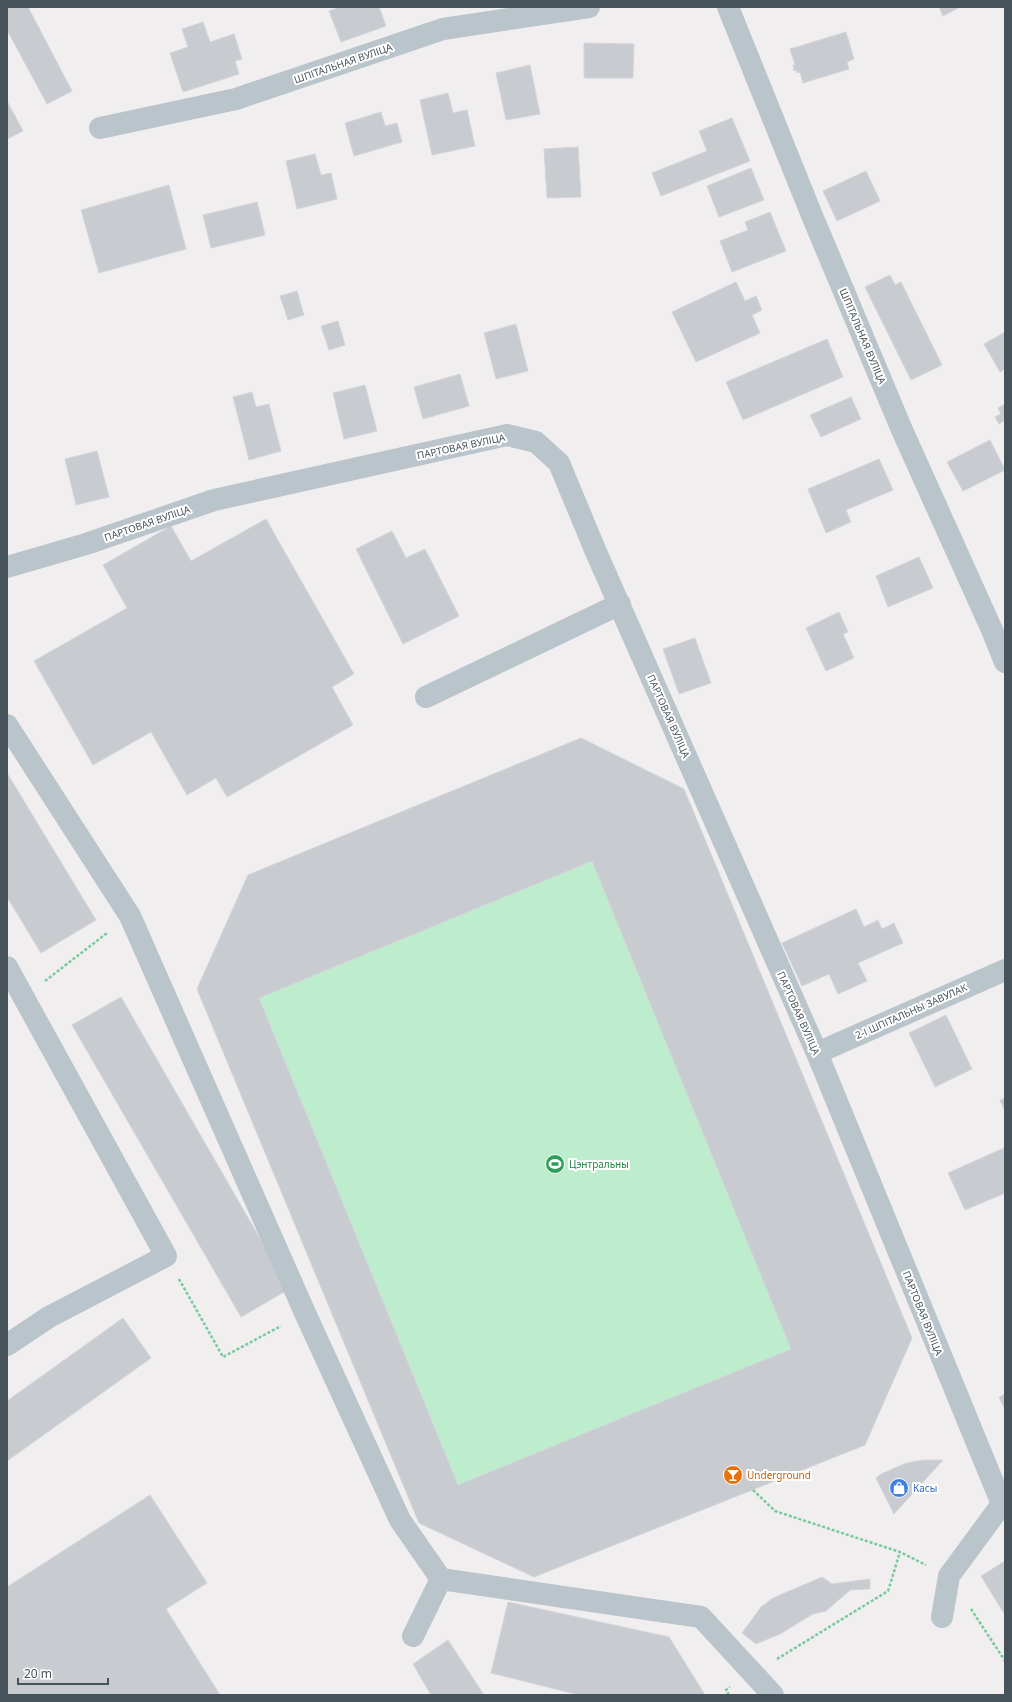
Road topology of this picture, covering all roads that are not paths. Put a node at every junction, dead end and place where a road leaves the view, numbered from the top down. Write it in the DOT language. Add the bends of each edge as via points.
graph roads {
  1 [pos="588,7"];
  2 [pos="728,7"];
  3 [pos="100,128"];
  4 [pos="7,568"];
  5 [pos="620,604"];
  6 [pos="998,628"];
  7 [pos="1005,662"];
  8 [pos="426,697"];
  9 [pos="7,725"];
  10 [pos="7,966"];
  11 [pos="1005,970"];
  12 [pos="817,1053"];
  13 [pos="7,1345"];
  14 [pos="1003,1504"];
  15 [pos="441,1579"];
  16 [pos="942,1617"];
  17 [pos="413,1636"];
  18 [pos="773,1695"];
  1 -- 3 [label="street, ШПІТАЛЬНАЯ ВУЛІЦА" via="443,29 236,99"];
  2 -- 6 [label="street, ШПІТАЛЬНАЯ ВУЛІЦА" via="902,430"];
  4 -- 5 [label="street, ПАРТОВАЯ ВУЛІЦА" via="214,500 507,434 536,442 559,463"];
  5 -- 8 [label="street"];
  5 -- 12 [label="street, ПАРТОВАЯ ВУЛІЦА"];
  6 -- 7 [label="street, ШПІТАЛЬНАЯ ВУЛІЦА"];
  9 -- 15 [label="street" via="130,916 305,1313 400,1520"];
  10 -- 13 [label="street" via="166,1256 49,1317"];
  11 -- 12 [label="street, 2-І ШПІТАЛЬНЫ ЗАВУЛАК"];
  12 -- 14 [label="street, ПАРТОВАЯ ВУЛІЦА"];
  14 -- 16 [label="street" via="949,1576"];
  15 -- 17 [label="street"];
  15 -- 18 [label="street" via="701,1617"];
}
